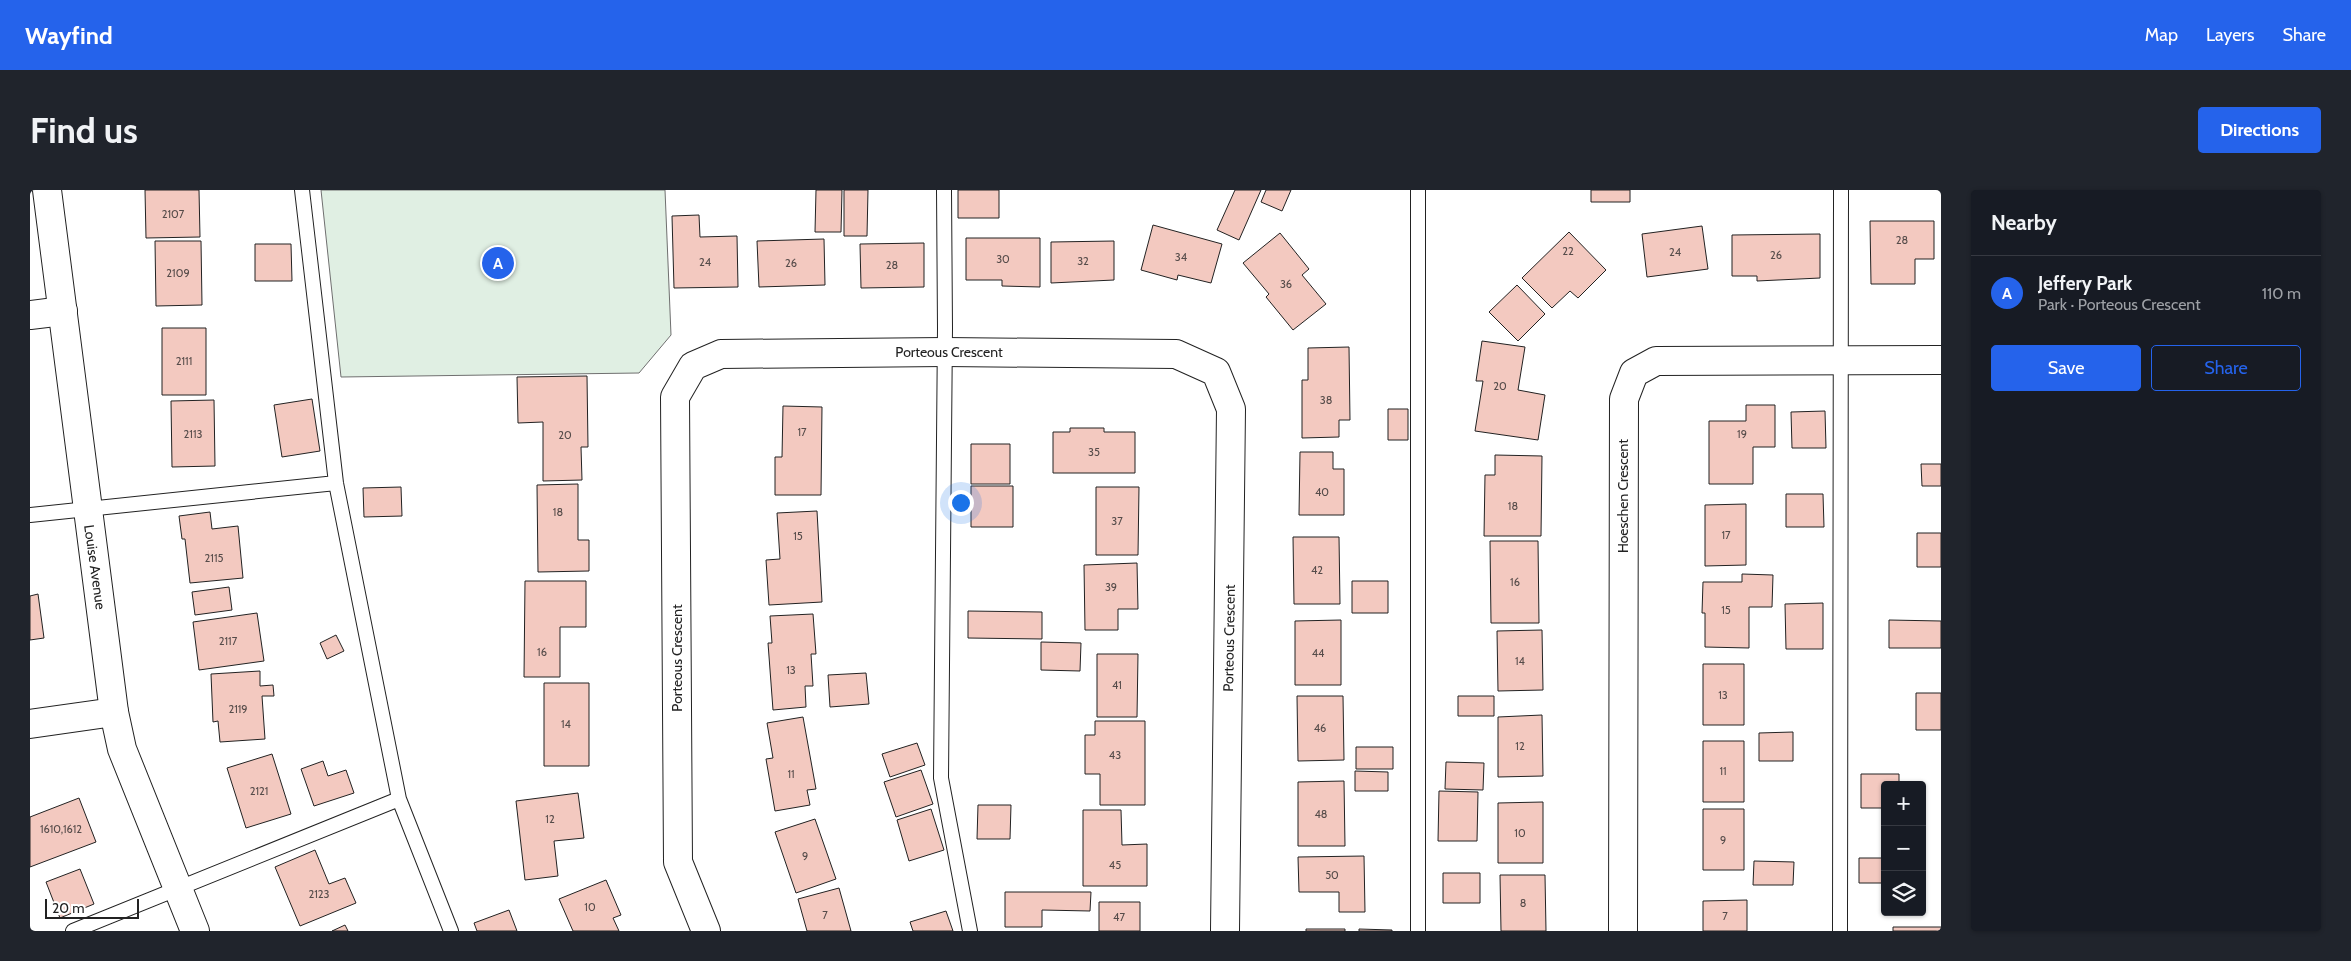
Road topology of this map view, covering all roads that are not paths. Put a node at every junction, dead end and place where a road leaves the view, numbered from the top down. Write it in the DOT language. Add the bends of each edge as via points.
graph roads {
  1 [pos="47,190"];
  2 [pos="302,190"];
  3 [pos="944,190"];
  4 [pos="1418,190"];
  5 [pos="1841,190"];
  6 [pos="63,311"];
  7 [pos="30,315"];
  8 [pos="945,352"];
  9 [pos="1842,359"];
  10 [pos="1941,360"];
  11 [pos="336,483"];
  12 [pos="87,509"];
  13 [pos="30,515"];
  14 [pos="114,712"];
  15 [pos="30,724"];
  16 [pos="399,799"];
  17 [pos="178,887"];
  18 [pos="73,931"];
  19 [pos="194,931"];
  20 [pos="451,931"];
  21 [pos="706,931"];
  22 [pos="970,931"];
  23 [pos="1225,931"];
  24 [pos="1418,931"];
  25 [pos="1623,931"];
  26 [pos="1840,931"];
  1 -- 6 [label="street, Louise Avenue"];
  2 -- 11 [label="lane"];
  3 -- 8 [label="lane"];
  4 -- 24 [label="lane"];
  5 -- 9 [label="lane"];
  6 -- 7 [label="street"];
  6 -- 12 [label="street, Louise Avenue"];
  8 -- 21 [label="street, Porteous Crescent" via="721,354 694,366 674,397 678,862"];
  8 -- 22 [label="lane" via="941,778"];
  8 -- 23 [label="street, Porteous Crescent" via="1176,354 1216,372 1232,409"];
  9 -- 10 [label="street, Hoeschen Crescent"];
  9 -- 25 [label="street, Hoeschen Crescent" via="1656,361 1634,373 1624,399"];
  9 -- 26 [label="lane"];
  11 -- 12 [label="lane"];
  11 -- 16 [label="lane"];
  12 -- 13 [label="lane"];
  12 -- 14 [label="street, Louise Avenue"];
  14 -- 15 [label="street"];
  14 -- 17 [label="street, Louise Avenue" via="122,749"];
  16 -- 17 [label="lane"];
  16 -- 20 [label="lane"];
  17 -- 18 [label="lane"];
  17 -- 19 [label="street, Louise Avenue"];
}
